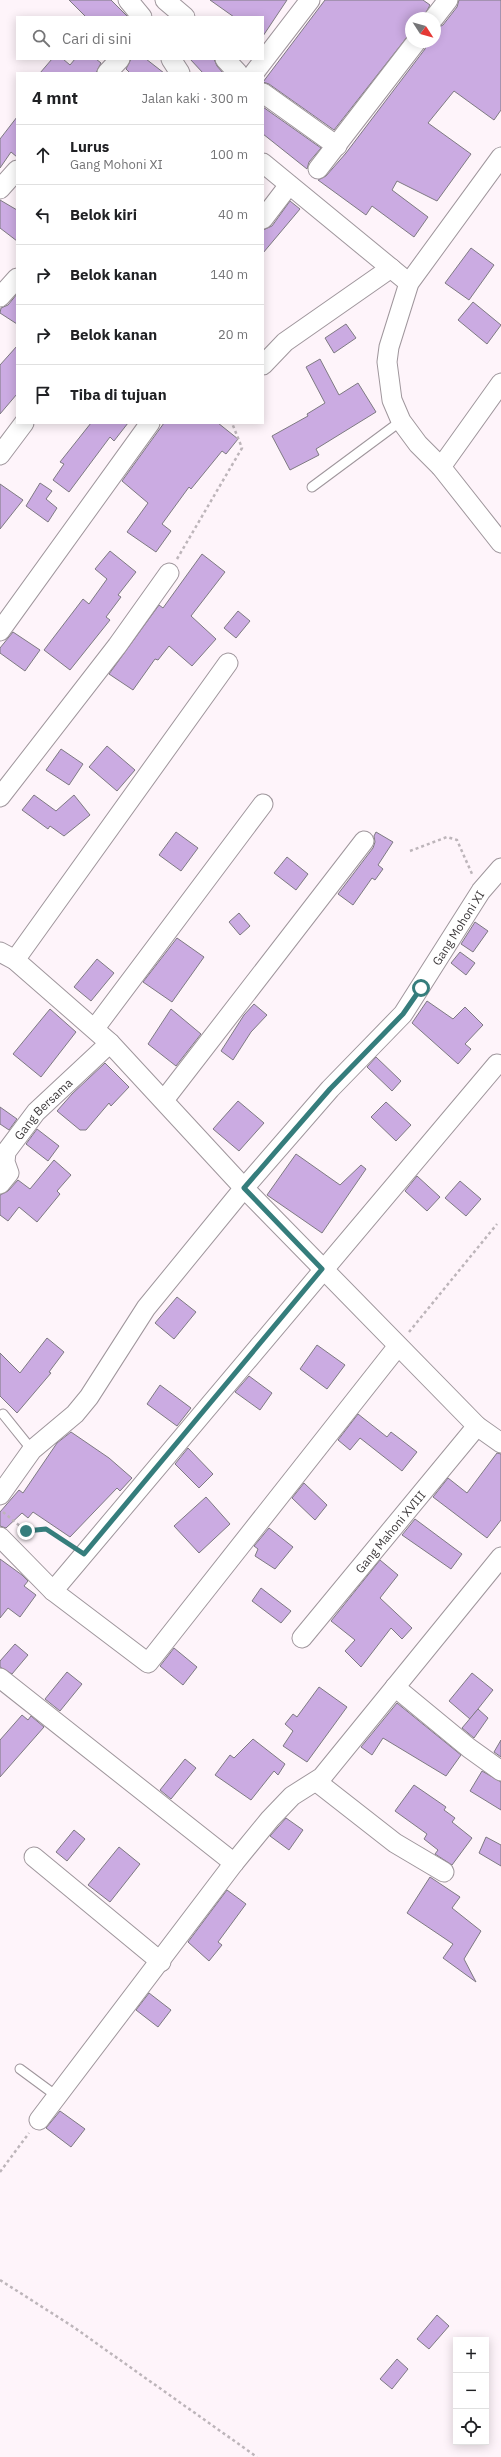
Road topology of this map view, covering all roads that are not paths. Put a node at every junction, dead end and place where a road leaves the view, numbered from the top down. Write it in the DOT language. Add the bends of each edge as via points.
graph roads {
  1 [pos="128,0"];
  2 [pos="310,0"];
  3 [pos="448,0"];
  4 [pos="439,12"];
  5 [pos="141,16"];
  6 [pos="411,48"];
  7 [pos="119,60"];
  8 [pos="172,60"];
  9 [pos="226,60"];
  10 [pos="264,60"];
  11 [pos="264,60"];
  12 [pos="108,72"];
  13 [pos="179,72"];
  14 [pos="237,72"];
  15 [pos="255,72"];
  16 [pos="264,94"];
  17 [pos="337,146"];
  18 [pos="501,157"];
  19 [pos="264,163"];
  20 [pos="318,169"];
  21 [pos="16,171"];
  22 [pos="289,185"];
  23 [pos="0,189"];
  24 [pos="264,218"];
  25 [pos="391,268"];
  26 [pos="16,279"];
  27 [pos="409,283"];
  28 [pos="0,297"];
  29 [pos="264,364"];
  30 [pos="501,383"];
  31 [pos="401,421"];
  32 [pos="23,424"];
  33 [pos="149,424"];
  34 [pos="0,455"];
  35 [pos="441,467"];
  36 [pos="312,487"];
  37 [pos="501,543"];
  38 [pos="169,572"];
  39 [pos="0,631"];
  40 [pos="228,663"];
  41 [pos="0,797"];
  42 [pos="263,804"];
  43 [pos="364,841"];
  44 [pos="501,868"];
  45 [pos="8,956"];
  46 [pos="95,1028"];
  47 [pos="110,1043"];
  48 [pos="497,1064"];
  49 [pos="164,1100"];
  50 [pos="0,1184"];
  51 [pos="244,1188"];
  52 [pos="322,1269"];
  53 [pos="398,1346"];
  54 [pos="3,1414"];
  55 [pos="477,1426"];
  56 [pos="501,1443"];
  57 [pos="32,1450"];
  58 [pos="0,1495"];
  59 [pos="0,1537"];
  60 [pos="501,1558"];
  61 [pos="53,1591"];
  62 [pos="302,1638"];
  63 [pos="0,1678"];
  64 [pos="396,1687"];
  65 [pos="501,1771"];
  66 [pos="317,1782"];
  67 [pos="34,1857"];
  68 [pos="234,1863"];
  69 [pos="444,1872"];
  70 [pos="161,1962"];
  71 [pos="20,2069"];
  72 [pos="58,2097"];
  73 [pos="39,2120"];
  1 -- 5 [label="street"];
  2 -- 10 [label="street"];
  3 -- 4 [label="street"];
  6 -- 17 [label="street"];
  7 -- 12 [label="street"];
  8 -- 13 [label="street"];
  9 -- 14 [label="street"];
  11 -- 15 [label="street"];
  16 -- 17 [label="street"];
  17 -- 20 [label="street"];
  18 -- 27 [label="street"];
  19 -- 22 [label="street"];
  21 -- 23 [label="street"];
  22 -- 24 [label="street"];
  22 -- 25 [label="street"];
  25 -- 27 [label="street"];
  25 -- 29 [label="street" via="285,342"];
  26 -- 28 [label="street"];
  27 -- 31 [label="street" via="389,347 387,362 392,400"];
  30 -- 35 [label="street"];
  31 -- 35 [label="street" via="418,444"];
  31 -- 36 [label="lane"];
  32 -- 34 [label="street"];
  33 -- 39 [label="street"];
  35 -- 37 [label="street"];
  38 -- 41 [label="street" via="117,646"];
  40 -- 45 [label="street"];
  42 -- 46 [label="street"];
  43 -- 49 [label="street"];
  44 -- 51 [label="street, Gang Mohoni XI" via="481,890 403,1014 330,1089"];
  45 -- 46 [label="street"];
  46 -- 47 [label="street"];
  47 -- 49 [label="street"];
  47 -- 50 [label="street, Gang Bersama" via="31,1118 6,1152 5,1164 9,1173"];
  48 -- 52 [label="street"];
  49 -- 51 [label="street"];
  51 -- 52 [label="street"];
  51 -- 57 [label="street, Gang Mohoni XI" via="146,1308 89,1397 75,1414"];
  52 -- 53 [label="street"];
  52 -- 61 [label="street"];
  53 -- 55 [label="street"];
  53 -- 61 [label="street" via="148,1663"];
  54 -- 57 [label="lane"];
  55 -- 56 [label="street"];
  55 -- 62 [label="street, Gang Mahoni XVIII"];
  57 -- 58 [label="street, Gang Mohoni XI"];
  59 -- 61 [label="street"];
  60 -- 64 [label="street"];
  63 -- 68 [label="street"];
  64 -- 65 [label="street" via="469,1748"];
  64 -- 66 [label="street"];
  66 -- 68 [label="street" via="301,1789 281,1806"];
  66 -- 69 [label="street" via="395,1843"];
  67 -- 70 [label="street"];
  68 -- 70 [label="street"];
  70 -- 72 [label="street"];
  71 -- 72 [label="lane"];
  72 -- 73 [label="street"];
}
